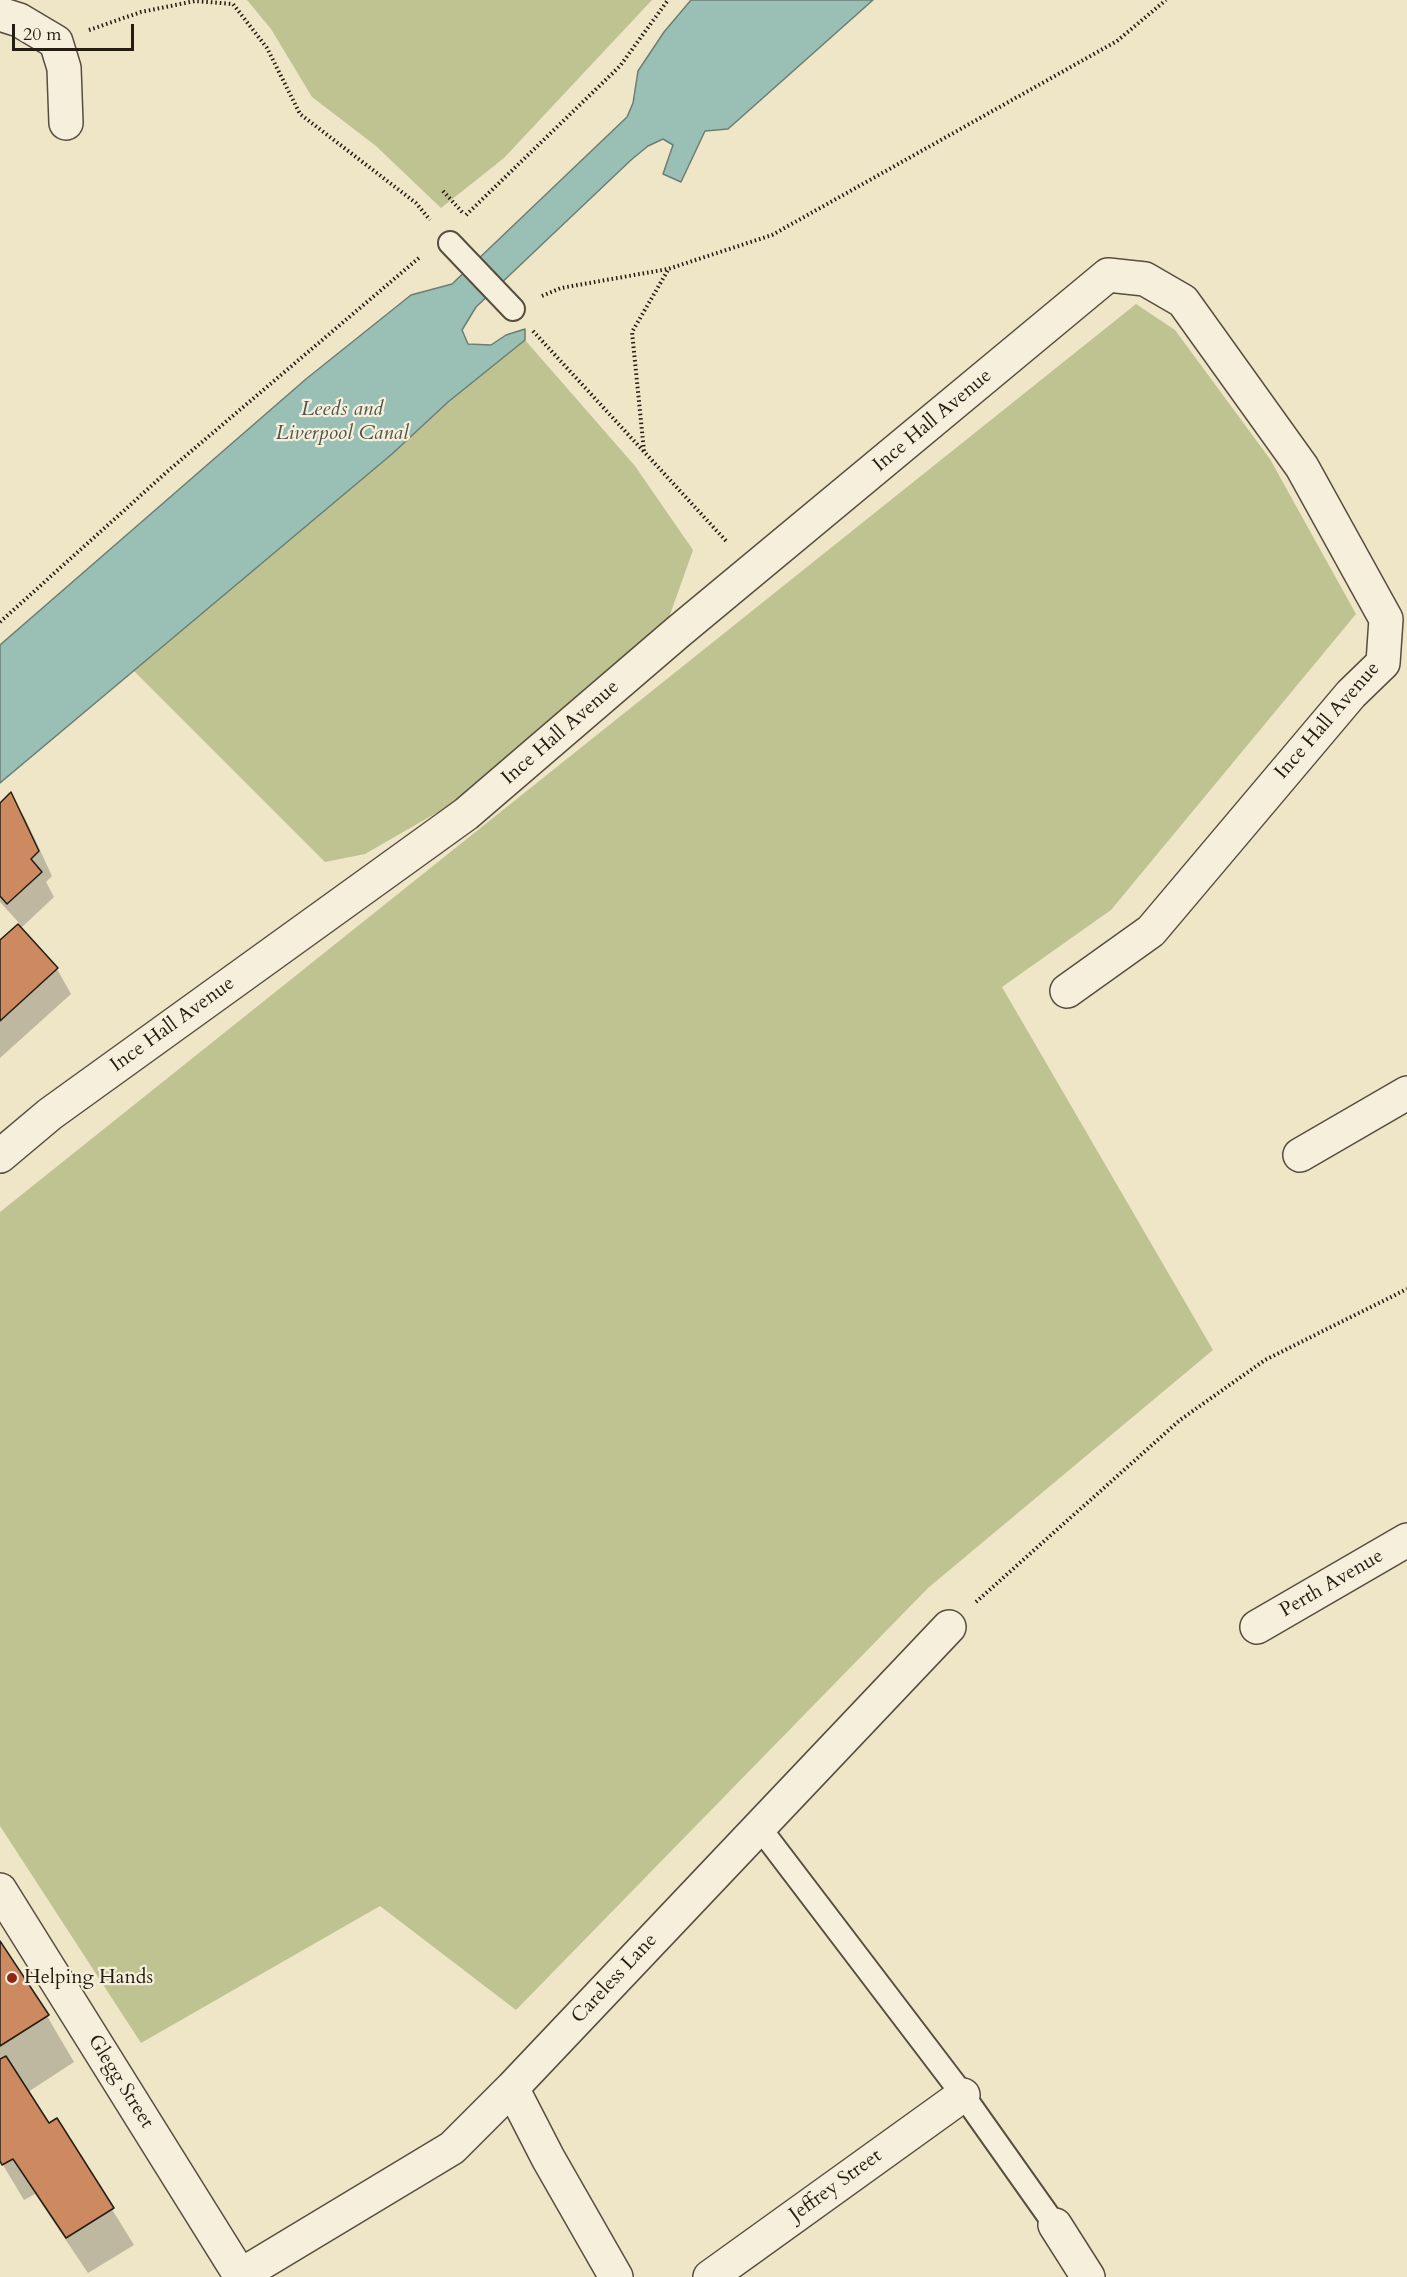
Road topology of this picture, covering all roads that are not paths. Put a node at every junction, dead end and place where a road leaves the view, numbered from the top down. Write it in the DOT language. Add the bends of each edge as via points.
graph roads {
  1 [pos="0,14"];
  2 [pos="66,123"];
  3 [pos="447,240"];
  4 [pos="513,309"];
  5 [pos="1067,991"];
  6 [pos="1407,1094"];
  7 [pos="1300,1155"];
  8 [pos="0,1156"];
  9 [pos="1407,1540"];
  10 [pos="949,1627"];
  11 [pos="1257,1627"];
  12 [pos="759,1827"];
  13 [pos="0,1890"];
  14 [pos="512,2088"];
  15 [pos="963,2095"];
  16 [pos="1055,2225"];
  17 [pos="239,2276"];
  18 [pos="616,2277"];
  19 [pos="710,2277"];
  20 [pos="1088,2277"];
  1 -- 2 [label="street" via="19,20 56,42 64,68"];
  3 -- 4 [label="lane"];
  5 -- 8 [label="street, Ince Hall Avenue" via="1151,931 1343,703 1383,663 1386,619 1302,467 1183,301 1144,279 1108,274 466,814 50,1114"];
  6 -- 7 [label="street"];
  9 -- 11 [label="street, Perth Avenue"];
  10 -- 12 [label="street, Careless Lane"];
  12 -- 14 [label="street, Careless Lane"];
  12 -- 15 [label="lane"];
  13 -- 17 [label="street, Glegg Street"];
  14 -- 17 [label="street, Careless Lane" via="452,2148"];
  14 -- 18 [label="street"];
  15 -- 16 [label="lane"];
  15 -- 19 [label="street, Jeffrey Street"];
  16 -- 20 [label="street"];
}
